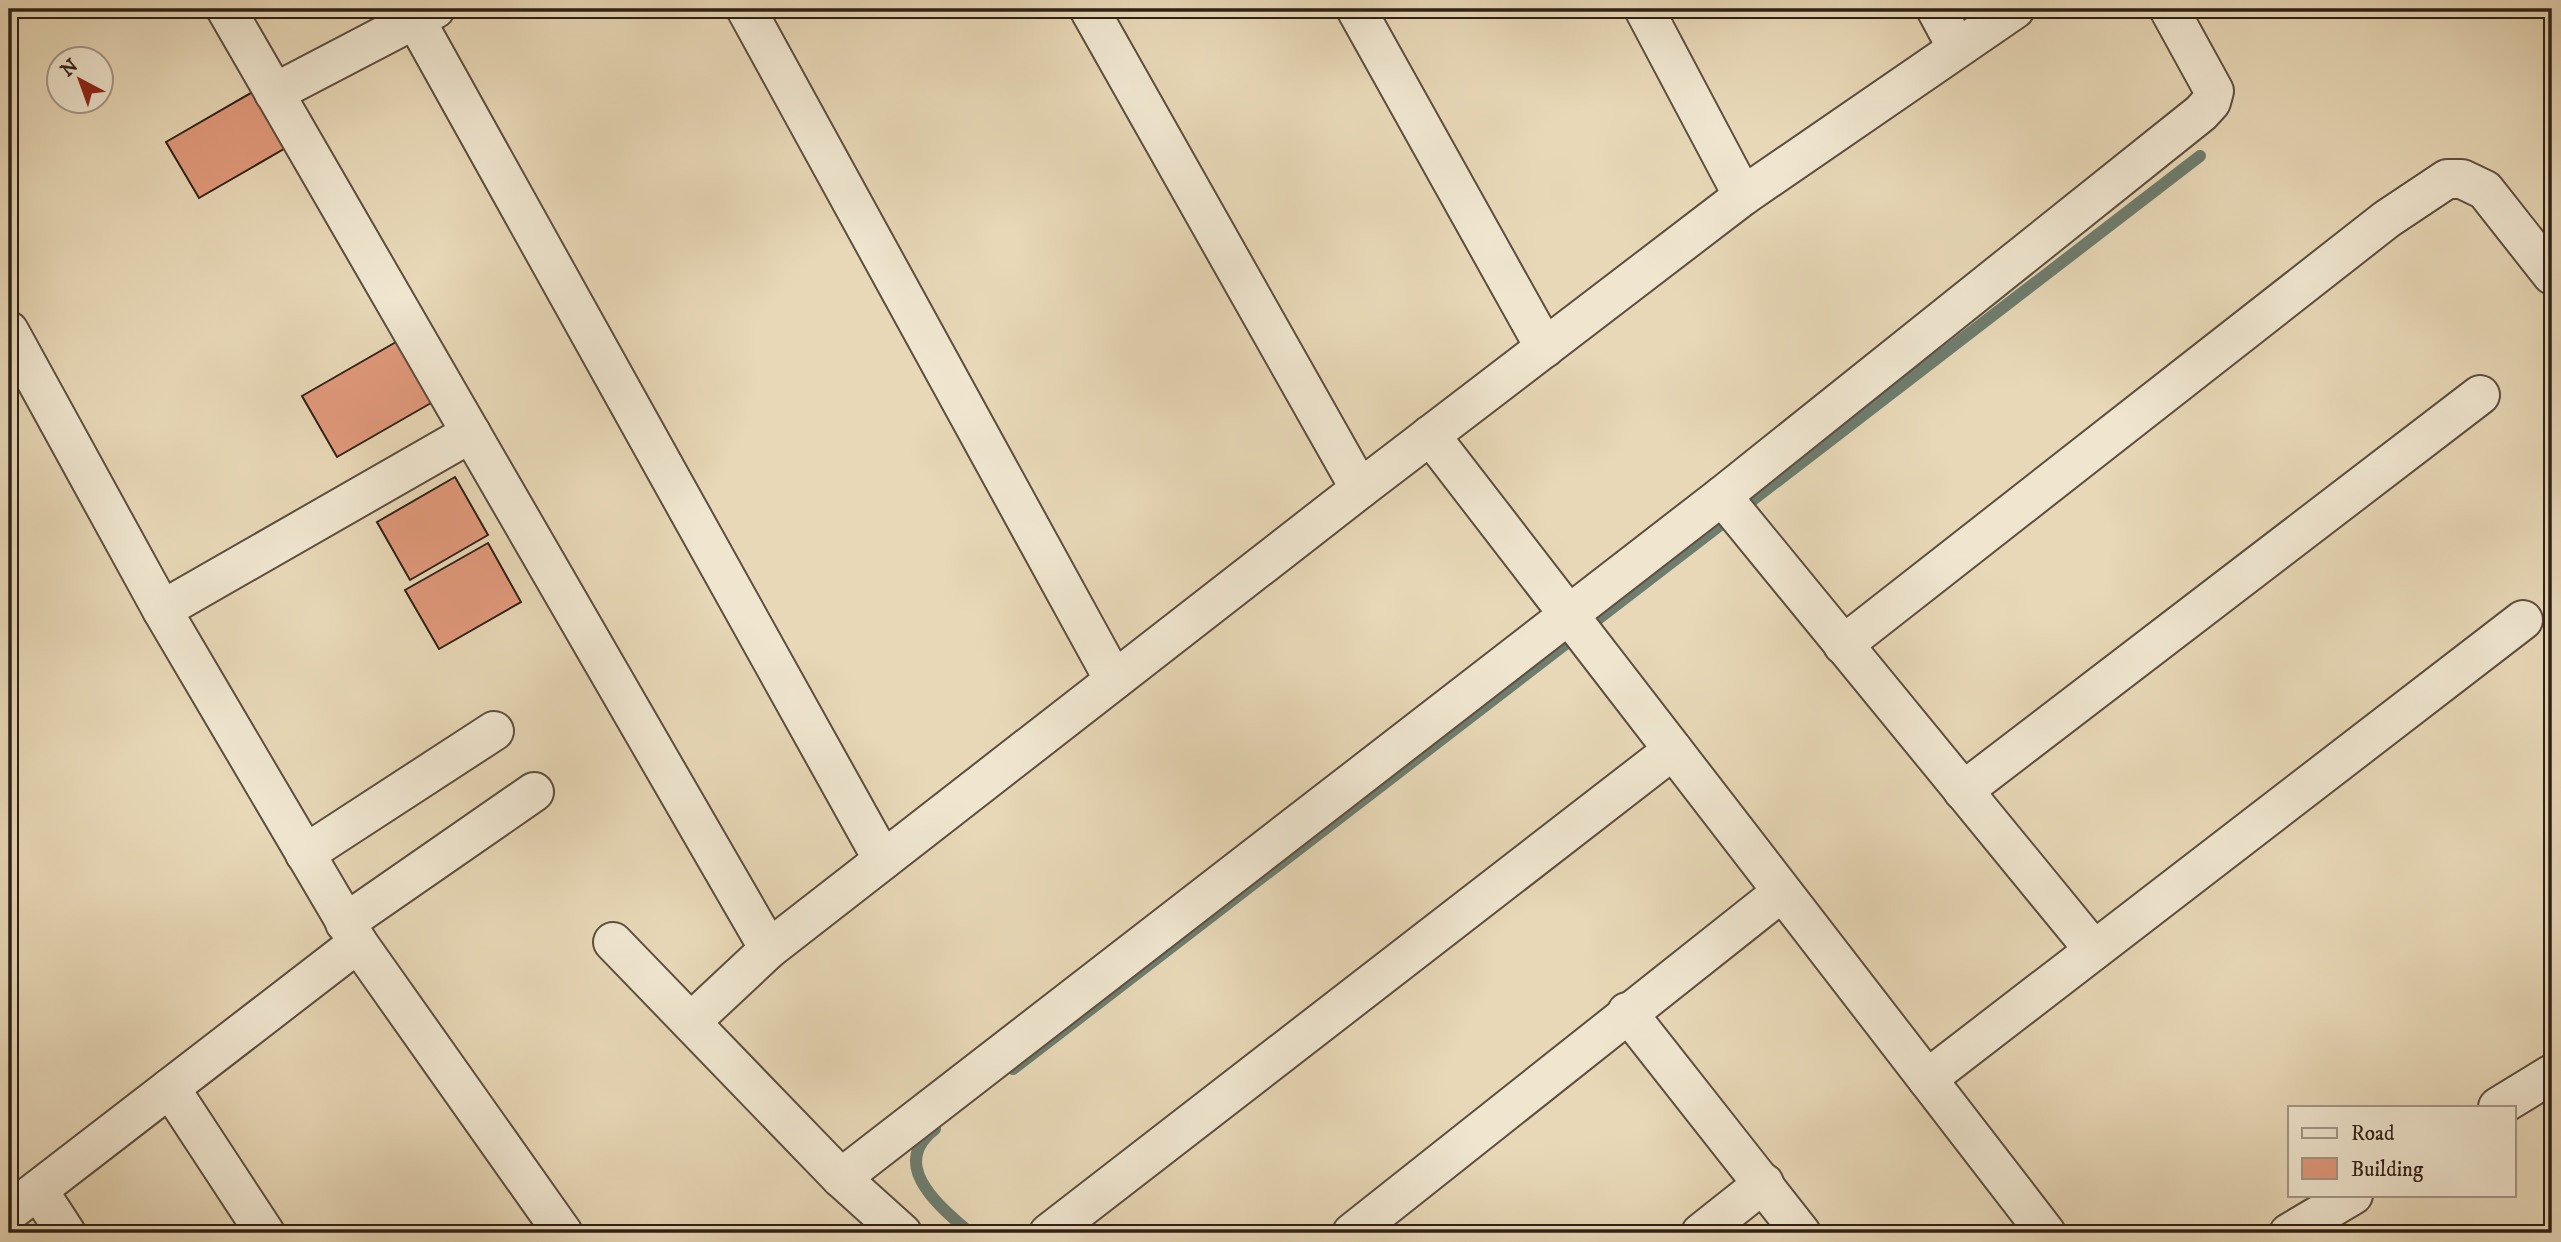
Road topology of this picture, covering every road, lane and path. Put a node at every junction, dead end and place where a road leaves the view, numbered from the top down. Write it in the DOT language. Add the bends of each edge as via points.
graph roads {
  1 [pos="226,9"];
  2 [pos="746,9"];
  3 [pos="1089,9"];
  4 [pos="1356,9"];
  5 [pos="1644,9"];
  6 [pos="1936,9"];
  7 [pos="2015,9"];
  8 [pos="2169,9"];
  9 [pos="425,14"];
  10 [pos="1957,48"];
  11 [pos="274,93"];
  12 [pos="1743,196"];
  13 [pos="2552,275"];
  14 [pos="9,331"];
  15 [pos="1545,348"];
  16 [pos="2480,395"];
  17 [pos="471,433"];
  18 [pos="1430,435"];
  19 [pos="1360,489"];
  20 [pos="1723,496"];
  21 [pos="162,610"];
  22 [pos="1568,613"];
  23 [pos="2522,621"];
  24 [pos="1843,645"];
  25 [pos="1114,680"];
  26 [pos="494,731"];
  27 [pos="1672,750"];
  28 [pos="1963,791"];
  29 [pos="534,792"];
  30 [pos="305,854"];
  31 [pos="883,860"];
  32 [pos="1782,892"];
  33 [pos="351,933"];
  34 [pos="613,942"];
  35 [pos="769,949"];
  36 [pos="2094,950"];
  37 [pos="1627,1012"];
  38 [pos="691,1022"];
  39 [pos="2552,1074"];
  40 [pos="1927,1079"];
  41 [pos="170,1088"];
  42 [pos="2500,1106"];
  43 [pos="841,1178"];
  44 [pos="1764,1183"];
  45 [pos="2351,1196"];
  46 [pos="23,1201"];
  47 [pos="66,1233"];
  48 [pos="265,1233"];
  49 [pos="563,1233"];
  50 [pos="902,1233"];
  51 [pos="1049,1233"];
  52 [pos="1352,1233"];
  53 [pos="1702,1233"];
  54 [pos="1801,1233"];
  55 [pos="2046,1233"];
  56 [pos="2290,1233"];
  1 -- 11 [label="street"];
  2 -- 25 [label="street"];
  3 -- 19 [label="street"];
  4 -- 15 [label="street"];
  5 -- 12 [label="street"];
  6 -- 10 [label="street"];
  7 -- 10 [label="street"];
  8 -- 20 [label="street" via="2214,91 2201,113"];
  9 -- 11 [label="street"];
  9 -- 31 [label="street"];
  10 -- 12 [label="street"];
  11 -- 17 [label="street"];
  12 -- 15 [label="street"];
  13 -- 24 [label="street" via="2485,190 2462,179 2447,179 2387,219"];
  14 -- 21 [label="street"];
  15 -- 18 [label="street"];
  16 -- 28 [label="street"];
  17 -- 21 [label="street"];
  17 -- 35 [label="street"];
  18 -- 19 [label="street"];
  18 -- 22 [label="street"];
  19 -- 25 [label="street"];
  20 -- 22 [label="street"];
  20 -- 24 [label="street"];
  21 -- 30 [label="street"];
  22 -- 27 [label="street"];
  22 -- 43 [label="street"];
  23 -- 36 [label="street"];
  24 -- 28 [label="street"];
  25 -- 31 [label="street"];
  26 -- 30 [label="street"];
  27 -- 32 [label="street"];
  27 -- 51 [label="street"];
  28 -- 36 [label="street"];
  29 -- 33 [label="street"];
  30 -- 33 [label="street"];
  31 -- 35 [label="street"];
  32 -- 37 [label="street"];
  32 -- 40 [label="street"];
  33 -- 41 [label="street"];
  33 -- 49 [label="street"];
  34 -- 38 [label="street"];
  35 -- 38 [label="street"];
  36 -- 40 [label="street"];
  37 -- 44 [label="street"];
  37 -- 52 [label="street"];
  38 -- 43 [label="street"];
  39 -- 42 [label="street"];
  40 -- 55 [label="street"];
  41 -- 46 [label="street"];
  41 -- 48 [label="street"];
  43 -- 50 [label="street"];
  44 -- 53 [label="street"];
  44 -- 54 [label="street"];
  45 -- 56 [label="street"];
  46 -- 47 [label="street"];
}
